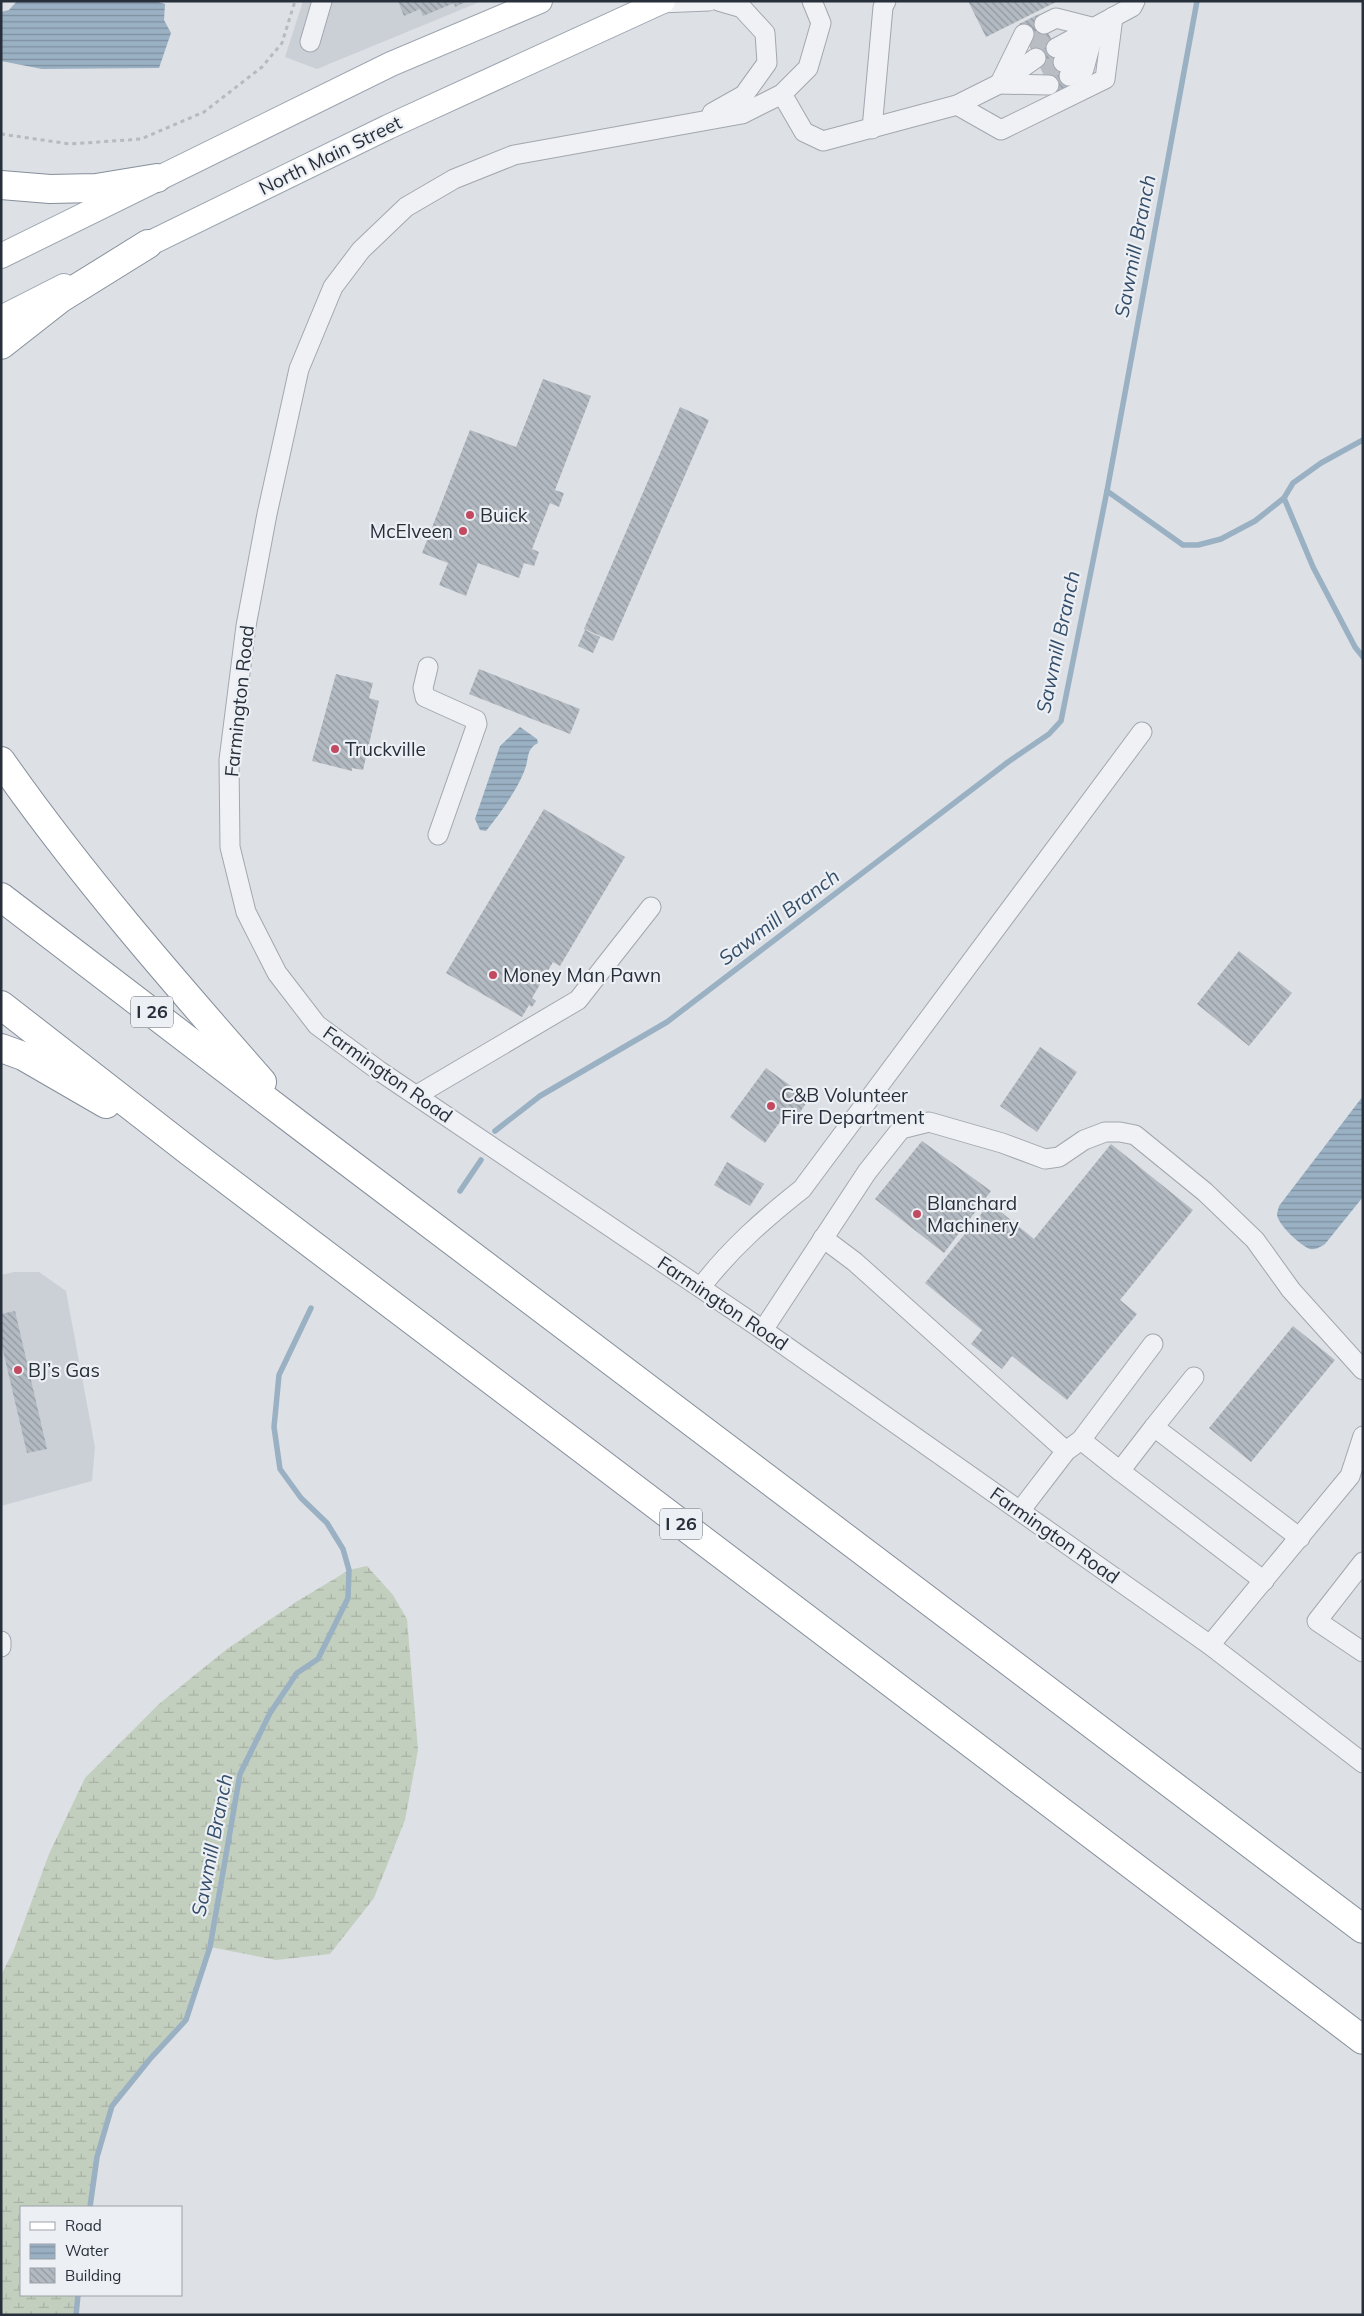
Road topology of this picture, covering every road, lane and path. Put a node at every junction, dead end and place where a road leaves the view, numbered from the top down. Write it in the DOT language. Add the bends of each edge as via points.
graph roads {
  1 [pos="295,1"];
  2 [pos="322,1"];
  3 [pos="540,1"];
  4 [pos="709,1"];
  5 [pos="718,1"];
  6 [pos="812,1"];
  7 [pos="886,1"];
  8 [pos="1135,1"];
  9 [pos="662,2"];
  10 [pos="1113,17"];
  11 [pos="1095,28"];
  12 [pos="310,42"];
  13 [pos="1036,59"];
  14 [pos="999,84"];
  15 [pos="782,94"];
  16 [pos="957,105"];
  17 [pos="872,129"];
  18 [pos="1,134"];
  19 [pos="616,138"];
  20 [pos="157,178"];
  21 [pos="1,185"];
  22 [pos="148,244"];
  23 [pos="1,256"];
  24 [pos="1,318"];
  25 [pos="1,345"];
  26 [pos="428,667"];
  27 [pos="1142,732"];
  28 [pos="1,761"];
  29 [pos="438,835"];
  30 [pos="1,897"];
  31 [pos="652,908"];
  32 [pos="1,1005"];
  33 [pos="1,1048"];
  34 [pos="417,1095"];
  35 [pos="302,1128"];
  36 [pos="190,1152"];
  37 [pos="823,1238"];
  38 [pos="701,1288"];
  39 [pos="763,1330"];
  40 [pos="1154,1344"];
  41 [pos="1363,1370"];
  42 [pos="1194,1377"];
  43 [pos="1154,1427"];
  44 [pos="1363,1436"];
  45 [pos="1081,1440"];
  46 [pos="1066,1451"];
  47 [pos="1120,1471"];
  48 [pos="1020,1510"];
  49 [pos="1300,1538"];
  50 [pos="1363,1562"];
  51 [pos="1264,1581"];
  52 [pos="1,1641"];
  53 [pos="1210,1645"];
  54 [pos="1,1647"];
  55 [pos="1363,1652"];
  56 [pos="1363,1763"];
  57 [pos="1363,1929"];
  58 [pos="1363,2040"];
  1 -- 18 [label="path" via="282,43 262,67 204,112 141,139 70,144"];
  2 -- 12 [label="street"];
  3 -- 20 [label="main road" via="390,64"];
  4 -- 9 [label="street"];
  5 -- 19 [label="street, Farmington Road" via="742,8 765,32 767,64 744,95 717,112"];
  6 -- 15 [label="street, Farmington Road" via="821,23 808,68"];
  7 -- 17 [label="street"];
  8 -- 10 [label="street" via="1132,7"];
  9 -- 22 [label="main road, North Main Street" via="388,127"];
  10 -- 11 [label="street"];
  10 -- 16 [label="street" via="1105,79 1001,130"];
  11 -- 11 [label="street" via="1077,54 1056,49 1063,29"];
  13 -- 14 [label="street"];
  13 -- 14 [label="street"];
  13 -- 14 [label="street"];
  14 -- 16 [label="street"];
  15 -- 17 [label="street" via="804,132 823,141"];
  15 -- 19 [label="street, Farmington Road" via="742,114"];
  16 -- 17 [label="street"];
  19 -- 34 [label="street, Farmington Road" via="514,155 454,179 406,207 361,250 334,288 299,369 269,505 246,626 229,760 230,847 246,912 277,973 317,1025"];
  20 -- 21 [label="highway" via="96,188"];
  20 -- 23 [label="main road"];
  22 -- 24 [label="main road, North Main Street"];
  22 -- 25 [label="highway" via="61,298"];
  26 -- 29 [label="street" via="423,688 425,697 476,720 477,724"];
  27 -- 38 [label="street" via="802,1188 741,1240"];
  28 -- 35 [label="highway" via="106,900"];
  30 -- 35 [label="highway, I 26"];
  31 -- 34 [label="street" via="578,1000"];
  32 -- 36 [label="highway, I 26"];
  33 -- 36 [label="highway" via="22,1056"];
  34 -- 38 [label="street, Farmington Road"];
  35 -- 57 [label="highway, I 26"];
  36 -- 58 [label="highway, I 26"];
  37 -- 39 [label="street"];
  37 -- 41 [label="street" via="867,1172 902,1129 913,1124 929,1122 1045,1159 1059,1157 1084,1140 1105,1132 1120,1132 1135,1136 1205,1192 1255,1240 1291,1290"];
  37 -- 46 [label="street" via="855,1262"];
  38 -- 39 [label="street, Farmington Road"];
  39 -- 48 [label="street, Farmington Road"];
  40 -- 45 [label="street"];
  42 -- 43 [label="street"];
  43 -- 47 [label="street"];
  43 -- 49 [label="street"];
  44 -- 49 [label="street" via="1350,1476"];
  45 -- 46 [label="street"];
  45 -- 47 [label="street"];
  46 -- 48 [label="street"];
  47 -- 51 [label="street"];
  48 -- 53 [label="street, Farmington Road"];
  49 -- 51 [label="street"];
  50 -- 55 [label="street" via="1317,1621"];
  51 -- 53 [label="street"];
  52 -- 54 [label="street"];
  53 -- 56 [label="street, Farmington Road"];
}
